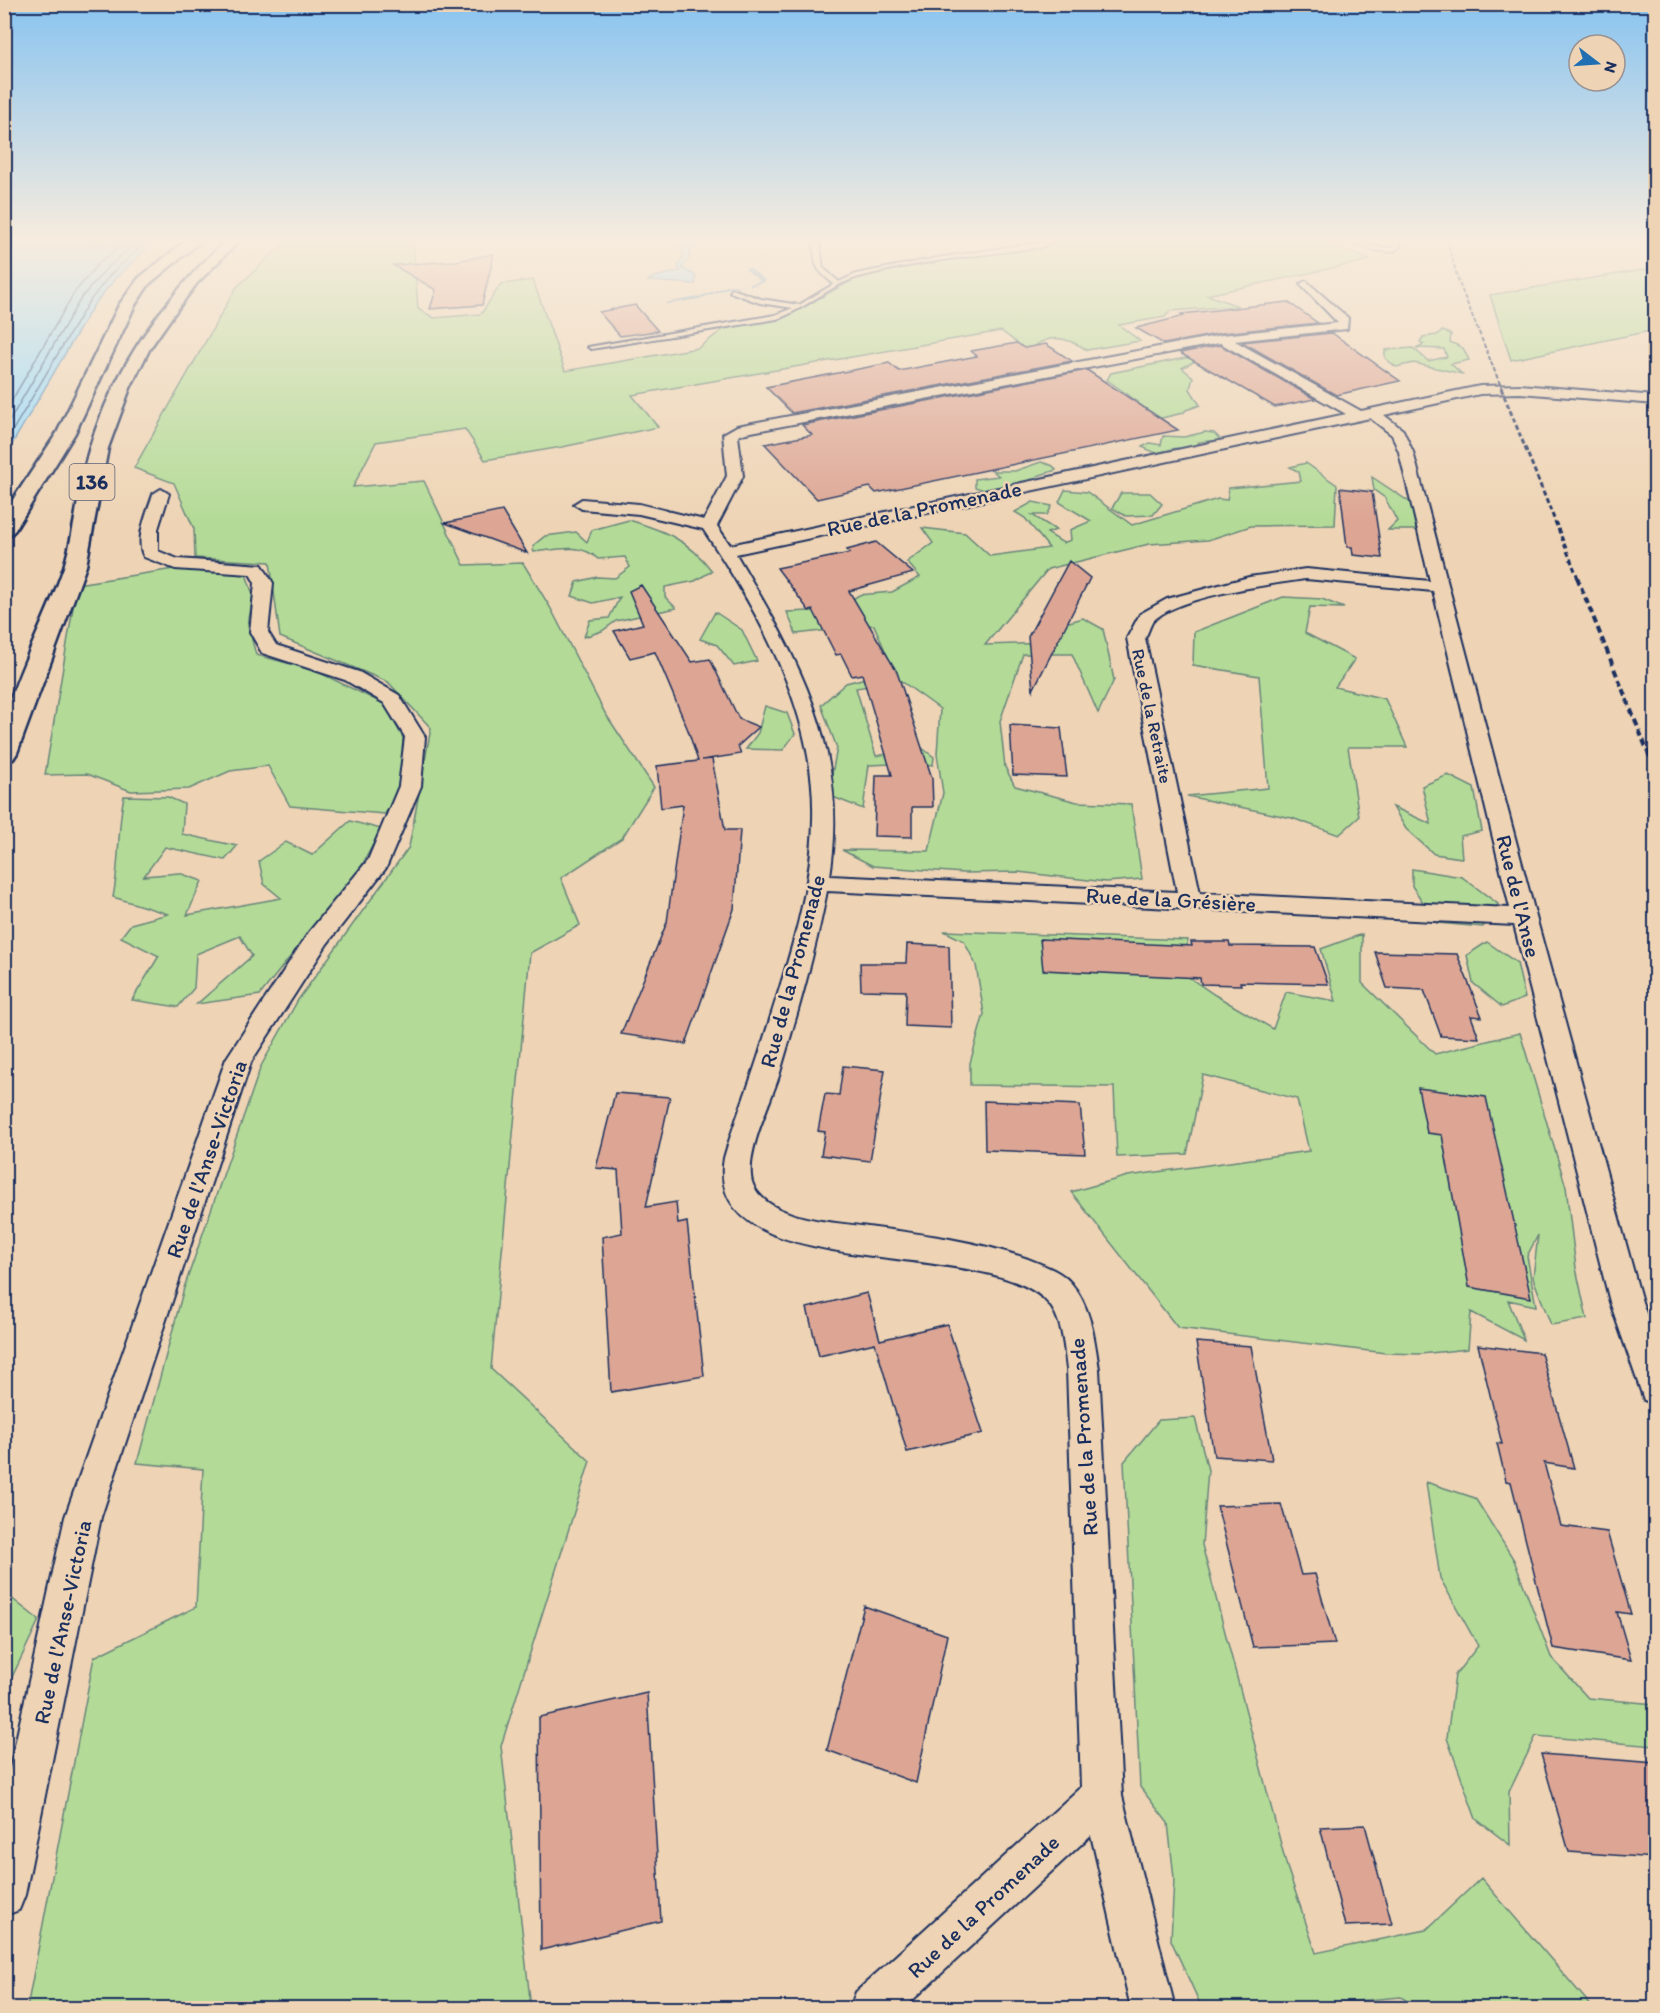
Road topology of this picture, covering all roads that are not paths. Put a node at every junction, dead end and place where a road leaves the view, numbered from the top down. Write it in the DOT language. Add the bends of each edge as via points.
graph roads {
  1 [pos="113,334"];
  2 [pos="152,334"];
  3 [pos="675,334"];
  4 [pos="1269,334"];
  5 [pos="1222,339"];
  6 [pos="591,347"];
  7 [pos="1656,400"];
  8 [pos="1365,414"];
  9 [pos="160,494"];
  10 [pos="582,504"];
  11 [pos="709,526"];
  12 [pos="4,530"];
  13 [pos="726,551"];
  14 [pos="1440,587"];
  15 [pos="4,753"];
  16 [pos="819,884"];
  17 [pos="1190,900"];
  18 [pos="1524,917"];
  19 [pos="1656,1388"];
  20 [pos="1102,1796"];
  21 [pos="4,1895"];
  22 [pos="872,2008"];
  23 [pos="1153,2008"];
  1 -- 12 [label="main road, 136" via="66,433"];
  2 -- 15 [label="main road, 136" via="122,388 99,448 75,566"];
  3 -- 6 [label="lane"];
  4 -- 5 [label="street"];
  5 -- 8 [label="street, Rue de l'Anse"];
  5 -- 11 [label="street" via="730,434 735,476"];
  7 -- 8 [label="street, Rue de la Promenade" via="1520,389 1480,390"];
  8 -- 13 [label="street, Rue de la Promenade"];
  8 -- 14 [label="street, Rue de l'Anse" via="1398,434 1406,452"];
  9 -- 21 [label="street, Rue de l'Anse-Victoria" via="150,529 150,553 175,564 256,570 264,583 259,632 269,649 352,676 392,699 415,737 410,786 378,863 318,939 239,1059 83,1517"];
  10 -- 11 [label="street" via="639,509"];
  11 -- 13 [label="street"];
  13 -- 16 [label="street, Rue de la Promenade" via="802,688 819,748 824,801"];
  14 -- 17 [label="street, Rue de la Retraite" via="1306,574 1249,582 1173,603 1146,618 1136,638"];
  14 -- 18 [label="street, Rue de l'Anse"];
  16 -- 17 [label="street, Rue de la Grésière"];
  16 -- 20 [label="street, Rue de la Promenade" via="776,1047 741,1148 736,1181 749,1204 773,1219 805,1231 981,1260 1027,1272 1056,1288 1075,1321 1083,1369"];
  17 -- 18 [label="street, Rue de la Grésière"];
  18 -- 19 [label="street, Rue de l'Anse" via="1626,1302"];
  20 -- 22 [label="street, Rue de la Promenade"];
  20 -- 23 [label="street"];
}
